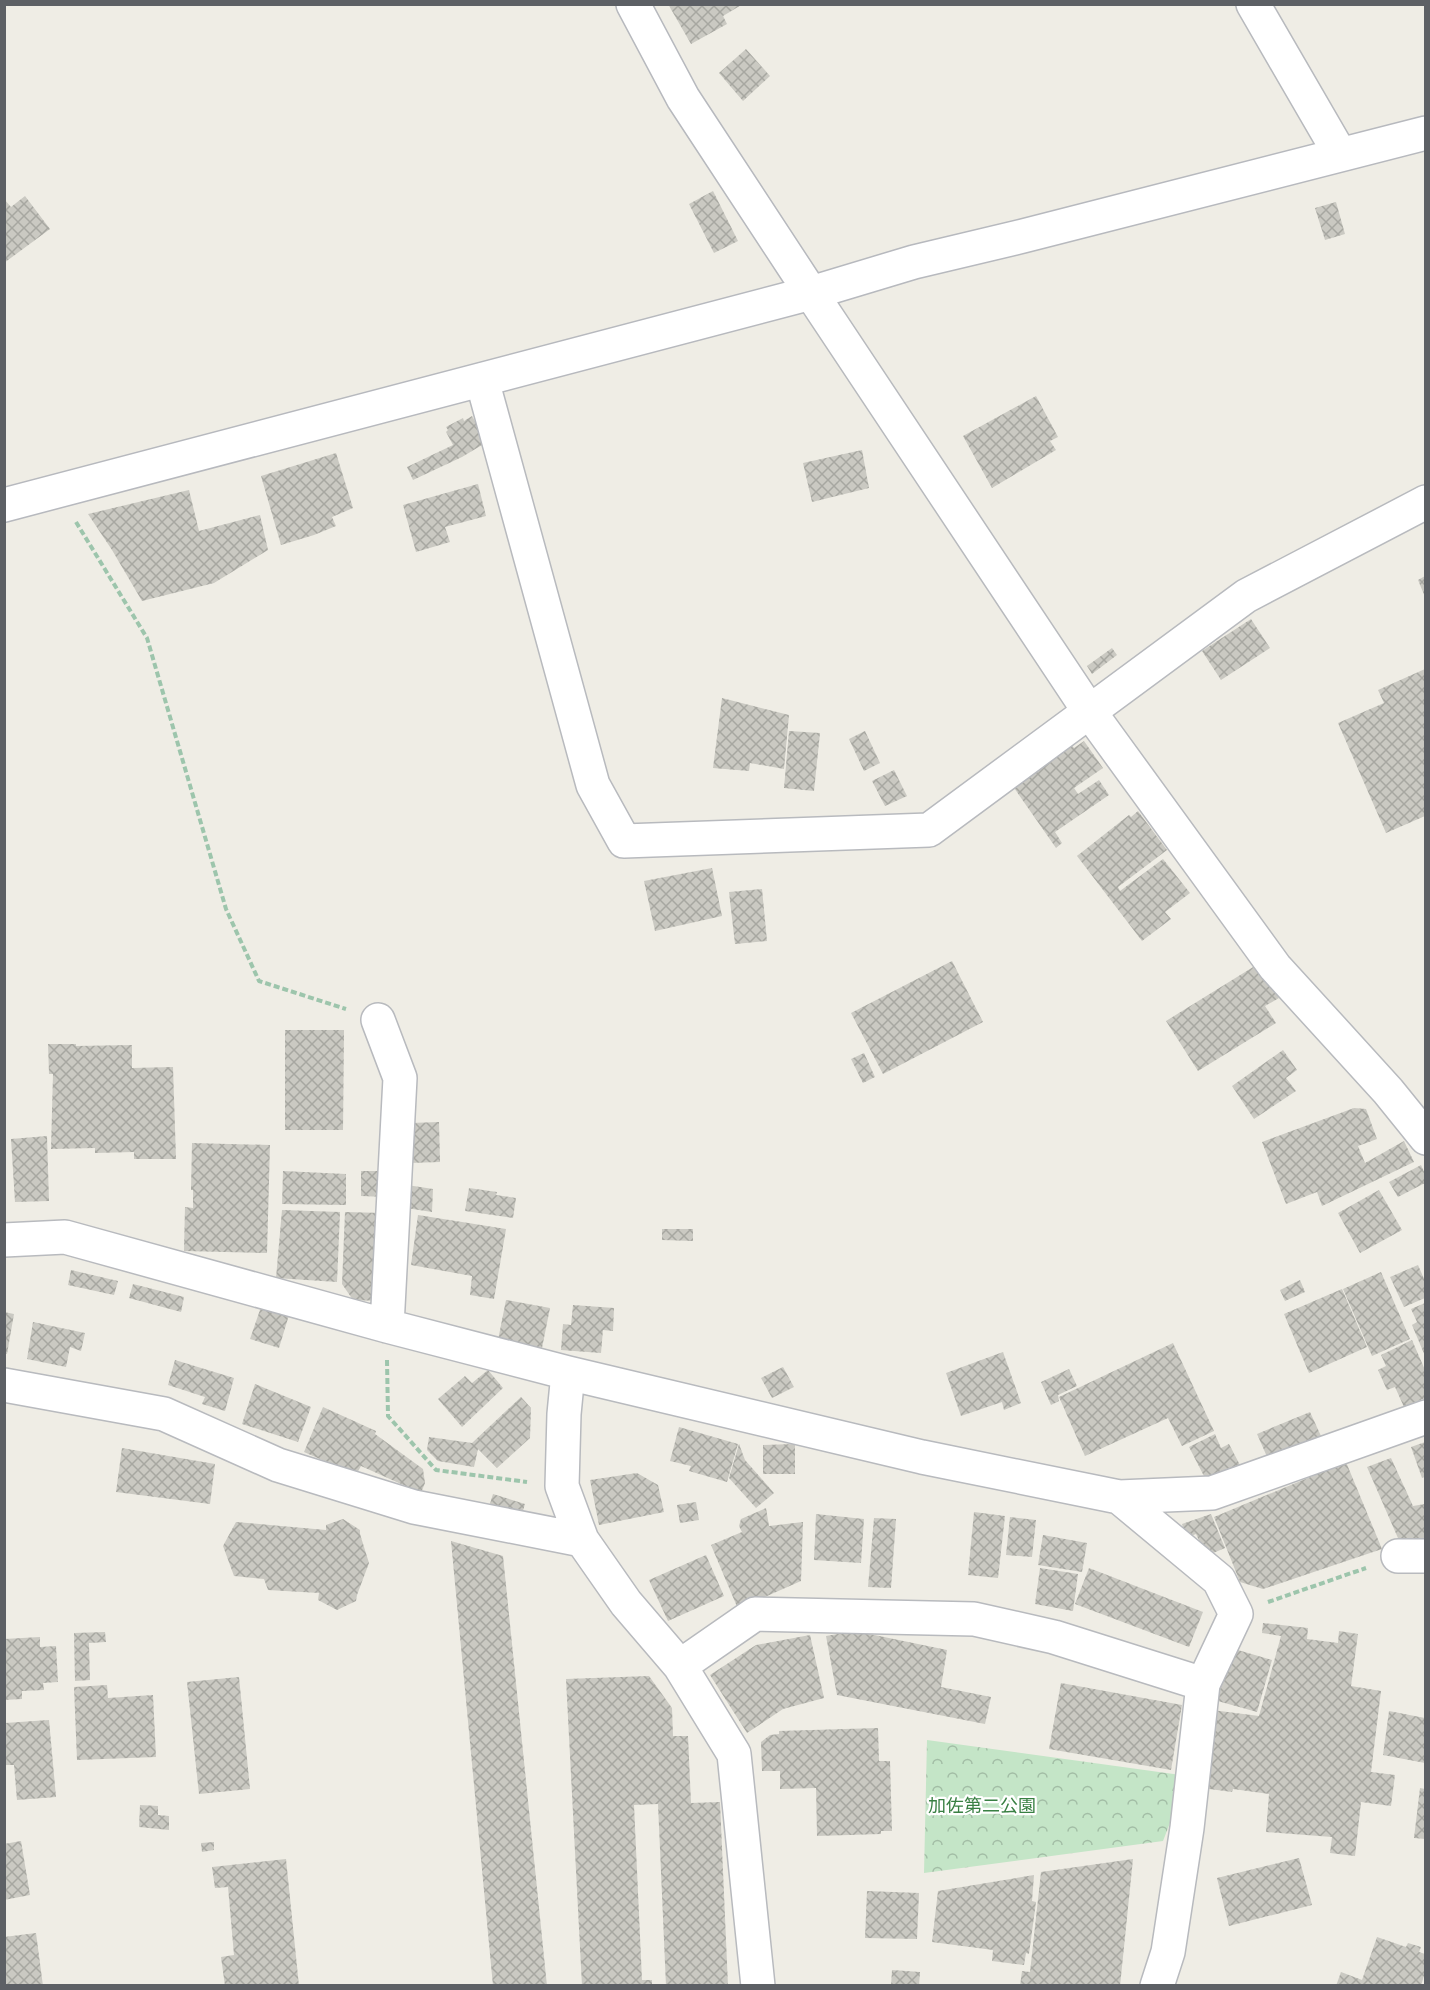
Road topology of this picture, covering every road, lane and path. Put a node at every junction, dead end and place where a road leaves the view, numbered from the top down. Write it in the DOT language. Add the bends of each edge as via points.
graph roads {
  1 [pos="633,4"];
  2 [pos="1253,4"];
  3 [pos="1425,133"];
  4 [pos="1340,154"];
  5 [pos="811,293"];
  6 [pos="482,380"];
  7 [pos="58,492"];
  8 [pos="1425,502"];
  9 [pos="4,505"];
  10 [pos="1089,711"];
  11 [pos="378,1020"];
  12 [pos="1425,1138"];
  13 [pos="4,1240"];
  14 [pos="387,1326"];
  15 [pos="568,1373"];
  16 [pos="4,1385"];
  17 [pos="1425,1417"];
  18 [pos="562,1486"];
  19 [pos="1119,1497"];
  20 [pos="582,1540"];
  21 [pos="1412,1556"];
  22 [pos="1236,1614"];
  23 [pos="680,1666"];
  24 [pos="1203,1684"];
  25 [pos="758,1986"];
  26 [pos="1157,1986"];
  1 -- 5 [label="street" via="683,98"];
  2 -- 4 [label="street"];
  3 -- 4 [label="street"];
  4 -- 5 [label="street" via="914,262"];
  5 -- 6 [label="street"];
  5 -- 10 [label="street"];
  6 -- 7 [label="street"];
  6 -- 10 [label="street" via="593,784 624,841 929,830"];
  7 -- 9 [label="street"];
  7 -- 11 [label="path" via="147,638 226,909 259,981"];
  8 -- 10 [label="street" via="1246,596"];
  10 -- 12 [label="street" via="1275,967 1388,1091"];
  11 -- 14 [label="street" via="400,1078"];
  13 -- 14 [label="street" via="65,1237"];
  14 -- 15 [label="street"];
  14 -- 18 [label="path" via="388,1416 436,1470"];
  15 -- 18 [label="street"];
  15 -- 19 [label="street" via="922,1457"];
  16 -- 20 [label="street" via="164,1414 279,1465 414,1507"];
  17 -- 19 [label="street" via="1212,1492"];
  18 -- 20 [label="street"];
  19 -- 22 [label="street" via="1218,1580"];
  20 -- 23 [label="street" via="626,1603"];
  21 -- 22 [label="path"];
  22 -- 24 [label="street"];
  23 -- 24 [label="street" via="755,1614 974,1619 1054,1637"];
  23 -- 25 [label="street" via="734,1754"];
  24 -- 26 [label="street" via="1168,1952"];
}
